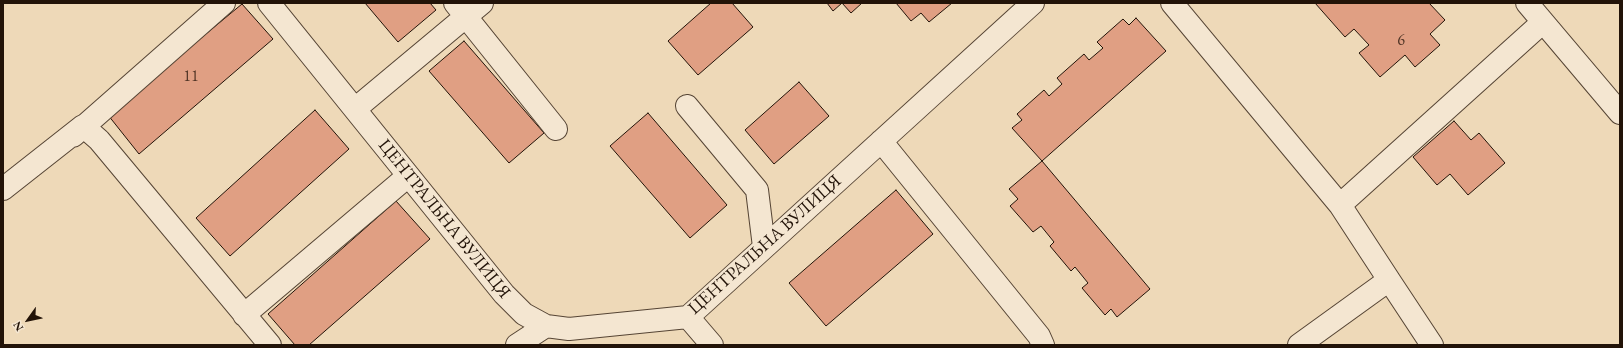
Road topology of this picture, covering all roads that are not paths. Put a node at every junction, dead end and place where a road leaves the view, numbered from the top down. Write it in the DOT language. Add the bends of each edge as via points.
graph roads {
  1 [pos="224,3"];
  2 [pos="270,3"];
  3 [pos="1033,3"];
  4 [pos="1172,3"];
  5 [pos="1527,3"];
  6 [pos="468,8"];
  7 [pos="1543,22"];
  8 [pos="687,106"];
  9 [pos="355,109"];
  10 [pos="1620,113"];
  11 [pos="83,126"];
  12 [pos="556,130"];
  13 [pos="881,141"];
  14 [pos="408,176"];
  15 [pos="3,189"];
  16 [pos="1340,205"];
  17 [pos="764,247"];
  18 [pos="1389,280"];
  19 [pos="244,315"];
  20 [pos="688,317"];
  21 [pos="546,326"];
  22 [pos="270,345"];
  23 [pos="517,345"];
  24 [pos="712,345"];
  25 [pos="1043,345"];
  26 [pos="1299,345"];
  27 [pos="1432,345"];
  1 -- 11 [label="street"];
  2 -- 9 [label="street, ЦЕНТРАЛЬНА ВУЛИЦЯ"];
  3 -- 13 [label="street, ЦЕНТРАЛЬНА ВУЛИЦЯ"];
  4 -- 16 [label="street"];
  5 -- 7 [label="street"];
  6 -- 9 [label="street"];
  6 -- 12 [label="street"];
  7 -- 10 [label="street"];
  7 -- 16 [label="street"];
  8 -- 17 [label="street" via="757,190"];
  9 -- 14 [label="street, ЦЕНТРАЛЬНА ВУЛИЦЯ"];
  11 -- 15 [label="street"];
  11 -- 19 [label="street" via="99,140"];
  13 -- 17 [label="street, ЦЕНТРАЛЬНА ВУЛИЦЯ"];
  13 -- 25 [label="street" via="1039,336"];
  14 -- 19 [label="street"];
  14 -- 21 [label="street, ЦЕНТРАЛЬНА ВУЛИЦЯ" via="504,294 524,314"];
  16 -- 18 [label="street"];
  17 -- 20 [label="street, ЦЕНТРАЛЬНА ВУЛИЦЯ"];
  18 -- 26 [label="street"];
  18 -- 27 [label="street"];
  19 -- 22 [label="street"];
  20 -- 21 [label="street, ЦЕНТРАЛЬНА ВУЛИЦЯ" via="569,328"];
  20 -- 24 [label="street"];
  21 -- 23 [label="street"];
}
